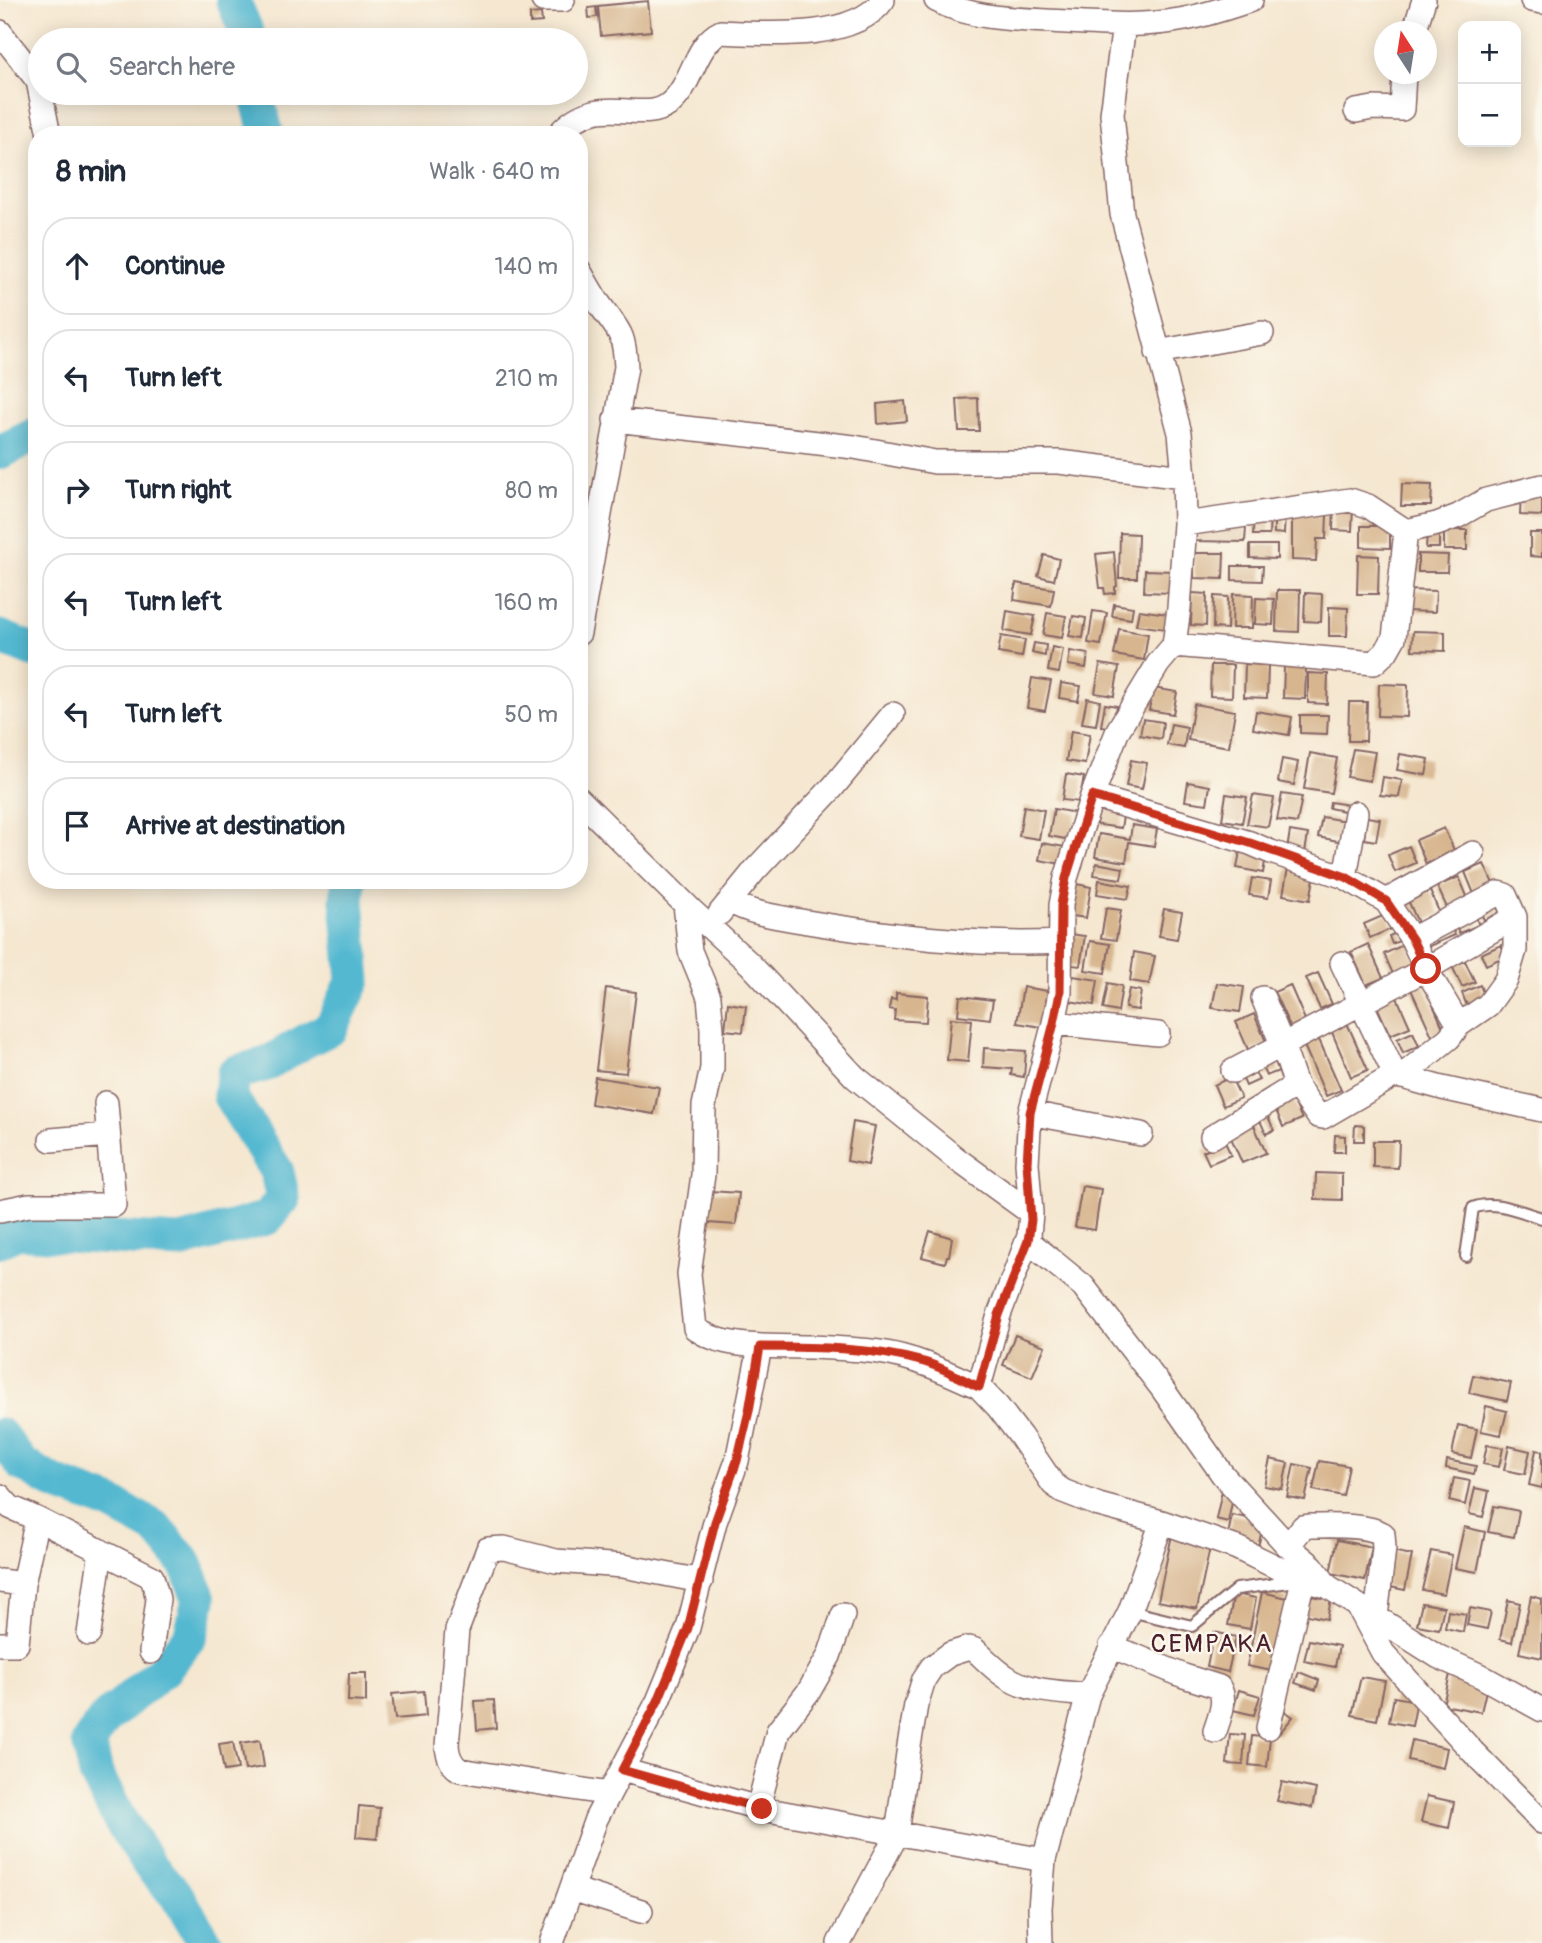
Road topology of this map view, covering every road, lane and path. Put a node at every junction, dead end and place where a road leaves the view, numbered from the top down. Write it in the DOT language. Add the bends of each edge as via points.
graph roads {
  1 [pos="543,0"];
  2 [pos="564,0"];
  3 [pos="883,0"];
  4 [pos="936,0"];
  5 [pos="1251,0"];
  6 [pos="1424,0"];
  7 [pos="1532,0"];
  8 [pos="1542,2"];
  9 [pos="1417,21"];
  10 [pos="1124,25"];
  11 [pos="0,32"];
  12 [pos="28,68"];
  13 [pos="1403,84"];
  14 [pos="43,105"];
  15 [pos="1356,111"];
  16 [pos="47,126"];
  17 [pos="566,126"];
  18 [pos="588,285"];
  19 [pos="1262,333"];
  20 [pos="1157,352"];
  21 [pos="615,420"];
  22 [pos="1184,477"];
  23 [pos="1542,486"];
  24 [pos="1185,524"];
  25 [pos="1406,531"];
  26 [pos="588,587"];
  27 [pos="1174,645"];
  28 [pos="893,714"];
  29 [pos="1092,796"];
  30 [pos="588,808"];
  31 [pos="1356,813"];
  32 [pos="1473,853"];
  33 [pos="1346,877"];
  34 [pos="730,901"];
  35 [pos="1386,901"];
  36 [pos="698,916"];
  37 [pos="1515,916"];
  38 [pos="1412,939"];
  39 [pos="1061,942"];
  40 [pos="1342,963"];
  41 [pos="1426,969"];
  42 [pos="1263,998"];
  43 [pos="1360,1002"];
  44 [pos="1054,1023"];
  45 [pos="1459,1025"];
  46 [pos="1158,1034"];
  47 [pos="1282,1044"];
  48 [pos="1233,1071"];
  49 [pos="1398,1076"];
  50 [pos="1296,1085"];
  51 [pos="106,1103"];
  52 [pos="1542,1110"];
  53 [pos="1030,1113"];
  54 [pos="1141,1133"];
  55 [pos="108,1135"];
  56 [pos="1212,1137"];
  57 [pos="51,1140"];
  58 [pos="0,1211"];
  59 [pos="1542,1218"];
  60 [pos="1030,1228"];
  61 [pos="1466,1256"];
  62 [pos="760,1347"];
  63 [pos="979,1387"];
  64 [pos="3,1503"];
  65 [pos="37,1519"];
  66 [pos="1162,1522"];
  67 [pos="1288,1546"];
  68 [pos="101,1551"];
  69 [pos="1303,1580"];
  70 [pos="701,1581"];
  71 [pos="11,1583"];
  72 [pos="1327,1586"];
  73 [pos="1130,1611"];
  74 [pos="1367,1611"];
  75 [pos="844,1615"];
  76 [pos="89,1634"];
  77 [pos="0,1644"];
  78 [pos="1111,1646"];
  79 [pos="151,1652"];
  80 [pos="1088,1695"];
  81 [pos="1542,1710"];
  82 [pos="1268,1728"];
  83 [pos="1215,1731"];
  84 [pos="622,1770"];
  85 [pos="609,1794"];
  86 [pos="758,1808"];
  87 [pos="1542,1822"];
  88 [pos="897,1834"];
  89 [pos="1044,1860"];
  90 [pos="572,1889"];
  91 [pos="641,1911"];
  92 [pos="552,1943"];
  93 [pos="839,1943"];
  94 [pos="1041,1943"];
  1 -- 2 [label="street"];
  3 -- 17 [label="street" via="859,20 806,32 721,32 711,37 679,94 667,106 650,111 610,109 583,115"];
  4 -- 10 [label="street" via="1007,18"];
  5 -- 10 [label="street" via="1177,21"];
  6 -- 9 [label="street"];
  7 -- 8 [label="street"];
  10 -- 20 [label="street" via="1112,114 1122,215"];
  11 -- 12 [label="street"];
  13 -- 15 [label="street" via="1402,109"];
  14 -- 16 [label="street"];
  18 -- 21 [label="street" via="618,327 625,346 626,367"];
  19 -- 20 [label="street"];
  20 -- 22 [label="street" via="1180,433"];
  21 -- 22 [label="street" via="854,447 935,461 1059,462"];
  21 -- 26 [label="street"];
  22 -- 24 [label="street"];
  23 -- 25 [label="street" via="1486,500 1458,516"];
  24 -- 25 [label="street" via="1350,500"];
  24 -- 27 [label="street"];
  25 -- 27 [label="street" via="1394,638 1374,663"];
  27 -- 29 [label="street" via="1118,730"];
  28 -- 34 [label="street"];
  29 -- 33 [label="street"];
  29 -- 39 [label="street" via="1066,878"];
  30 -- 36 [label="street"];
  31 -- 33 [label="street"];
  32 -- 35 [label="street"];
  33 -- 35 [label="street"];
  34 -- 36 [label="street"];
  34 -- 39 [label="street" via="775,916 874,933 959,942"];
  35 -- 38 [label="street"];
  36 -- 60 [label="street" via="750,964 855,1077 958,1160"];
  36 -- 62 [label="street" via="690,951 709,997 712,1068 704,1106 703,1175 690,1275 693,1324 697,1331 719,1339"];
  37 -- 38 [label="street" via="1505,895 1499,893"];
  37 -- 41 [label="street"];
  37 -- 45 [label="street" via="1515,950 1506,981 1488,1005"];
  38 -- 41 [label="street"];
  39 -- 44 [label="street"];
  40 -- 43 [label="street"];
  41 -- 43 [label="street"];
  41 -- 45 [label="street"];
  42 -- 47 [label="street"];
  43 -- 47 [label="street"];
  43 -- 49 [label="street"];
  44 -- 46 [label="street"];
  44 -- 53 [label="street"];
  45 -- 49 [label="street" via="1449,1038"];
  47 -- 48 [label="street"];
  47 -- 50 [label="street"];
  49 -- 50 [label="street" via="1323,1117 1313,1111"];
  49 -- 52 [label="street"];
  50 -- 56 [label="street"];
  51 -- 55 [label="street"];
  53 -- 54 [label="street"];
  53 -- 60 [label="street"];
  55 -- 57 [label="street"];
  55 -- 58 [label="street" via="114,1205 29,1205"];
  59 -- 61 [label="lane" via="1491,1204 1472,1208"];
  60 -- 63 [label="street"];
  60 -- 67 [label="street" via="1083,1286 1223,1475"];
  62 -- 63 [label="street" via="880,1352 927,1363"];
  62 -- 70 [label="street" via="737,1461 715,1522"];
  63 -- 66 [label="street" via="1053,1484 1099,1505"];
  64 -- 65 [label="street"];
  65 -- 68 [label="street"];
  65 -- 71 [label="street"];
  66 -- 69 [label="street" via="1237,1548"];
  66 -- 73 [label="street"];
  67 -- 72 [label="street"];
  67 -- 74 [label="street" via="1303,1527 1362,1528 1383,1534 1384,1548"];
  68 -- 76 [label="street"];
  68 -- 79 [label="street" via="152,1577 158,1599"];
  69 -- 72 [label="street"];
  69 -- 73 [label="lane" via="1237,1590 1192,1626"];
  69 -- 82 [label="street"];
  70 -- 84 [label="street" via="668,1677"];
  70 -- 85 [label="street" via="488,1549 457,1630 448,1755 460,1770"];
  71 -- 77 [label="street" via="17,1644"];
  72 -- 74 [label="street"];
  73 -- 78 [label="street"];
  74 -- 81 [label="street" via="1439,1657"];
  74 -- 87 [label="street" via="1383,1653"];
  75 -- 86 [label="street" via="829,1656 778,1731"];
  78 -- 80 [label="street"];
  78 -- 83 [label="street" via="1219,1687 1222,1707"];
  80 -- 88 [label="street" via="1010,1679 969,1648 942,1659 924,1679"];
  80 -- 89 [label="street"];
  84 -- 85 [label="street"];
  84 -- 86 [label="street"];
  85 -- 90 [label="street"];
  86 -- 88 [label="street"];
  88 -- 89 [label="street"];
  88 -- 93 [label="street"];
  89 -- 94 [label="street"];
  90 -- 91 [label="street"];
  90 -- 92 [label="street"];
}
